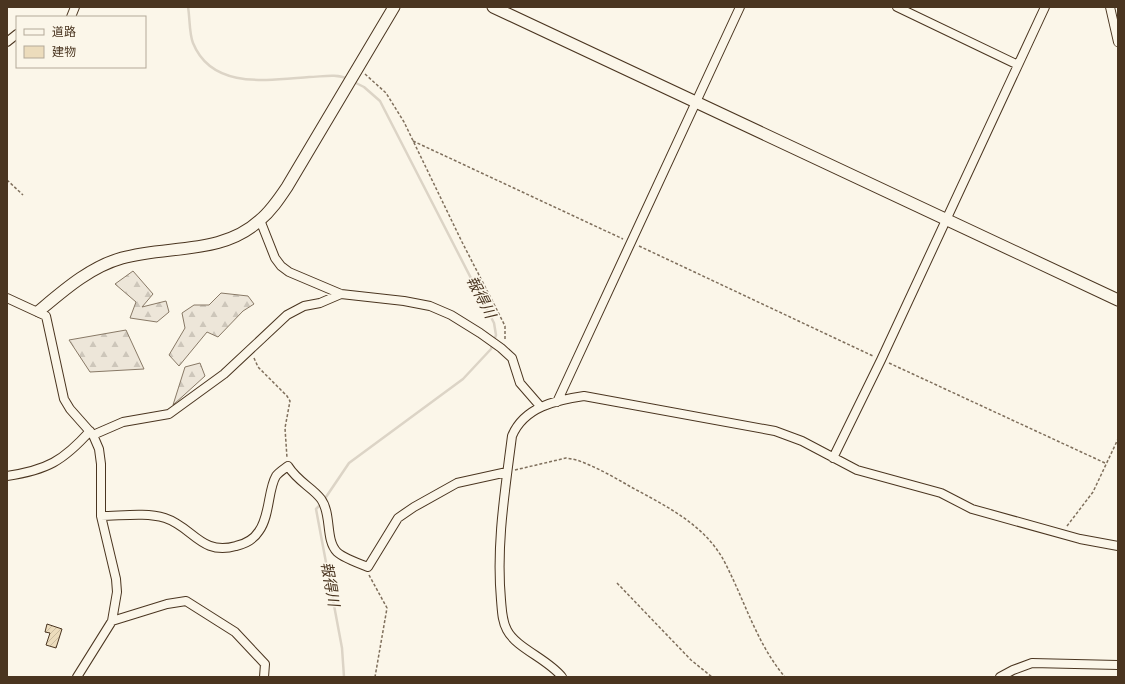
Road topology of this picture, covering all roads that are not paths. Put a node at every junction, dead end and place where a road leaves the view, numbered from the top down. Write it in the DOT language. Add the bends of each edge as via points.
graph roads {
  1 [pos="394,7"];
  2 [pos="493,7"];
  3 [pos="740,7"];
  4 [pos="897,7"];
  5 [pos="1045,7"];
  6 [pos="1110,7"];
  7 [pos="16,35"];
  8 [pos="7,42"];
  9 [pos="1118,42"];
  10 [pos="1018,65"];
  11 [pos="695,102"];
  12 [pos="945,219"];
  13 [pos="260,220"];
  14 [pos="341,294"];
  15 [pos="7,298"];
  16 [pos="1118,300"];
  17 [pos="39,311"];
  18 [pos="557,402"];
  19 [pos="540,406"];
  20 [pos="92,433"];
  21 [pos="833,458"];
  22 [pos="508,472"];
  23 [pos="7,476"];
  24 [pos="101,516"];
  25 [pos="1118,546"];
  26 [pos="112,621"];
  27 [pos="1118,665"];
  28 [pos="77,677"];
  29 [pos="264,677"];
  30 [pos="562,677"];
  31 [pos="1000,677"];
  1 -- 13 [label="street" via="287,187 272,209"];
  2 -- 11 [label="street"];
  3 -- 11 [label="street"];
  4 -- 10 [label="street"];
  5 -- 10 [label="street"];
  6 -- 9 [label="street"];
  7 -- 8 [label="street"];
  10 -- 12 [label="street"];
  11 -- 12 [label="street"];
  11 -- 18 [label="street"];
  12 -- 16 [label="street"];
  12 -- 21 [label="street"];
  13 -- 14 [label="street" via="275,258 281,266 309,282"];
  13 -- 17 [label="street" via="247,231 211,245 153,251 104,265 69,286"];
  14 -- 19 [label="street" via="430,306 450,315 512,358 520,383"];
  14 -- 20 [label="street" via="287,314 224,374 169,414 123,422"];
  15 -- 17 [label="street"];
  17 -- 20 [label="street" via="46,316 64,398 70,409"];
  18 -- 19 [label="street"];
  18 -- 21 [label="street" via="584,396 775,431 802,441"];
  19 -- 22 [label="street" via="532,411 512,436"];
  20 -- 23 [label="street" via="63,458 45,467"];
  20 -- 24 [label="street" via="99,449 101,464"];
  21 -- 25 [label="street" via="857,470 941,493 972,509 1061,534"];
  22 -- 24 [label="street" via="457,483 414,507 398,518 368,568 337,552 330,538 327,512 321,499 294,476 288,466 277,475 259,532 238,546 213,548 166,519 151,516"];
  22 -- 30 [label="street" via="499,549 502,619 514,640 551,664"];
  24 -- 26 [label="street" via="116,579 116,605"];
  26 -- 28 [label="street"];
  26 -- 29 [label="street" via="167,604 186,601 235,632 265,664"];
  27 -- 31 [label="street" via="1032,663"];
}
